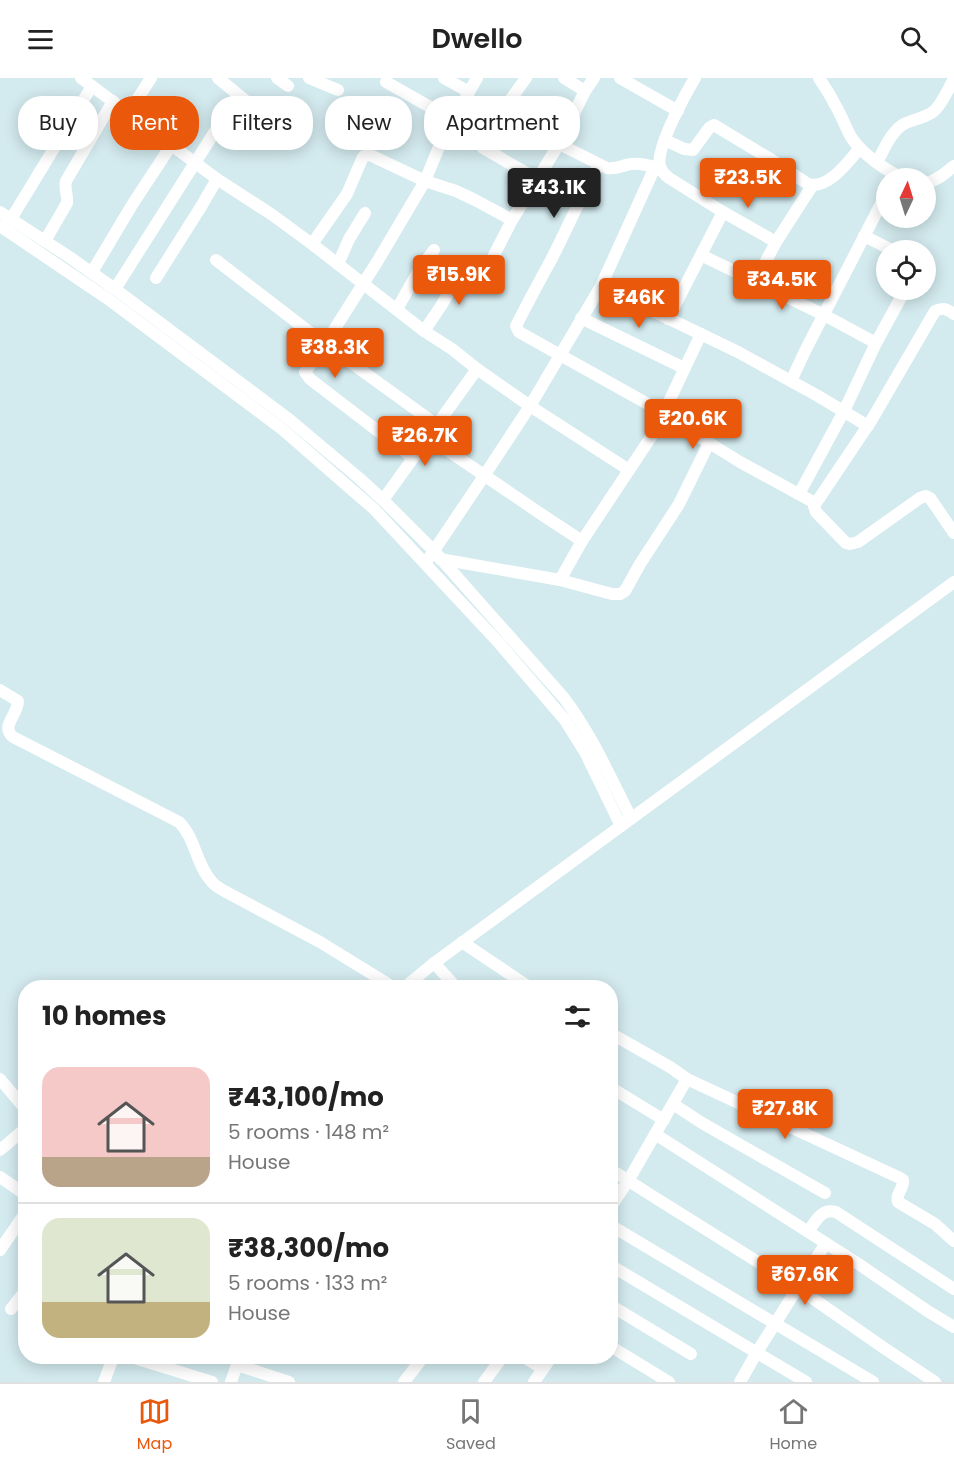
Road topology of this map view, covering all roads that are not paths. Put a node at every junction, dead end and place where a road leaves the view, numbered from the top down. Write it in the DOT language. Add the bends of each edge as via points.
graph roads {
  1 [pos="81,78"];
  2 [pos="151,78"];
  3 [pos="218,78"];
  4 [pos="309,78"];
  5 [pos="444,78"];
  6 [pos="477,78"];
  7 [pos="526,78"];
  8 [pos="564,78"];
  9 [pos="594,78"];
  10 [pos="620,78"];
  11 [pos="695,78"];
  12 [pos="819,78"];
  13 [pos="954,79"];
  14 [pos="386,82"];
  15 [pos="92,86"];
  16 [pos="338,90"];
  17 [pos="585,91"];
  18 [pos="469,92"];
  19 [pos="238,95"];
  20 [pos="139,96"];
  21 [pos="467,96"];
  22 [pos="512,96"];
  23 [pos="110,99"];
  24 [pos="580,101"];
  25 [pos="424,104"];
  26 [pos="110,106"];
  27 [pos="678,111"];
  28 [pos="665,140"];
  29 [pos="860,148"];
  30 [pos="168,150"];
  31 [pos="180,150"];
  32 [pos="438,150"];
  33 [pos="487,150"];
  34 [pos="555,150"];
  35 [pos="570,150"];
  36 [pos="195,162"];
  37 [pos="877,162"];
  38 [pos="599,165"];
  39 [pos="954,166"];
  40 [pos="658,168"];
  41 [pos="885,168"];
  42 [pos="217,178"];
  43 [pos="537,178"];
  44 [pos="425,180"];
  45 [pos="936,180"];
  46 [pos="812,186"];
  47 [pos="723,212"];
  48 [pos="365,213"];
  49 [pos="876,213"];
  50 [pos="4,219"];
  51 [pos="512,220"];
  52 [pos="864,236"];
  53 [pos="45,241"];
  54 [pos="776,242"];
  55 [pos="876,242"];
  56 [pos="312,244"];
  57 [pos="434,250"];
  58 [pos="701,255"];
  59 [pos="216,260"];
  60 [pos="491,261"];
  61 [pos="466,263"];
  62 [pos="338,264"];
  63 [pos="92,273"];
  64 [pos="156,278"];
  65 [pos="756,280"];
  66 [pos="363,283"];
  67 [pos="601,286"];
  68 [pos="115,289"];
  69 [pos="900,300"];
  70 [pos="396,309"];
  71 [pos="954,314"];
  72 [pos="824,315"];
  73 [pos="581,318"];
  74 [pos="668,319"];
  75 [pos="424,331"];
  76 [pos="701,334"];
  77 [pos="876,343"];
  78 [pos="325,344"];
  79 [pos="559,356"];
  80 [pos="684,368"];
  81 [pos="477,369"];
  82 [pos="791,381"];
  83 [pos="530,406"];
  84 [pos="844,411"];
  85 [pos="664,413"];
  86 [pos="437,426"];
  87 [pos="868,426"];
  88 [pos="428,437"];
  89 [pos="710,443"];
  90 [pos="413,458"];
  91 [pos="629,470"];
  92 [pos="484,476"];
  93 [pos="799,494"];
  94 [pos="383,500"];
  95 [pos="815,503"];
  96 [pos="954,533"];
  97 [pos="582,541"];
  98 [pos="437,555"];
  99 [pos="424,563"];
  100 [pos="560,580"];
  101 [pos="954,582"];
  102 [pos="0,690"];
  103 [pos="4,738"];
  104 [pos="626,822"];
  105 [pos="462,942"];
  106 [pos="434,963"];
  107 [pos="382,980"];
  108 [pos="413,980"];
  109 [pos="450,980"];
  110 [pos="519,980"];
  111 [pos="618,1038"];
  112 [pos="0,1079"];
  113 [pos="687,1079"];
  114 [pos="618,1092"];
  115 [pos="18,1100"];
  116 [pos="673,1104"];
  117 [pos="664,1120"];
  118 [pos="656,1134"];
  119 [pos="18,1135"];
  120 [pos="0,1150"];
  121 [pos="618,1174"];
  122 [pos="0,1177"];
  123 [pos="628,1181"];
  124 [pos="18,1189"];
  125 [pos="825,1193"];
  126 [pos="618,1196"];
  127 [pos="18,1224"];
  128 [pos="618,1230"];
  129 [pos="808,1232"];
  130 [pos="954,1241"];
  131 [pos="826,1243"];
  132 [pos="0,1250"];
  133 [pos="618,1270"];
  134 [pos="798,1289"];
  135 [pos="954,1289"];
  136 [pos="18,1300"];
  137 [pos="11,1309"];
  138 [pos="618,1310"];
  139 [pos="775,1324"];
  140 [pos="954,1327"];
  141 [pos="618,1351"];
  142 [pos="757,1352"];
  143 [pos="691,1354"];
  144 [pos="111,1364"];
  145 [pos="154,1364"];
  146 [pos="238,1364"];
  147 [pos="246,1364"];
  148 [pos="418,1364"];
  149 [pos="497,1364"];
  150 [pos="535,1364"];
  151 [pos="546,1364"];
  152 [pos="543,1369"];
  153 [pos="803,1381"];
  154 [pos="104,1382"];
  155 [pos="212,1382"];
  156 [pos="231,1382"];
  157 [pos="289,1382"];
  158 [pos="404,1382"];
  159 [pos="484,1382"];
  160 [pos="534,1382"];
  161 [pos="669,1382"];
  162 [pos="740,1382"];
  163 [pos="873,1382"];
  164 [pos="935,1382"];
  1 -- 15 [label="street"];
  2 -- 20 [label="street"];
  3 -- 19 [label="street"];
  4 -- 16 [label="street"];
  5 -- 18 [label="street"];
  6 -- 18 [label="street"];
  7 -- 22 [label="street"];
  8 -- 17 [label="street"];
  9 -- 17 [label="street"];
  10 -- 27 [label="street"];
  11 -- 27 [label="street"];
  12 -- 29 [label="street"];
  13 -- 37 [label="street" via="935,110 900,128"];
  14 -- 25 [label="street"];
  15 -- 23 [label="street"];
  15 -- 50 [label="street"];
  17 -- 24 [label="street"];
  18 -- 21 [label="street"];
  19 -- 36 [label="street"];
  26 -- 53 [label="street" via="66,182 68,203"];
  27 -- 28 [label="street"];
  28 -- 40 [label="street"];
  28 -- 46 [label="street" via="693,150 714,125"];
  29 -- 37 [label="street"];
  29 -- 46 [label="street" via="835,175"];
  30 -- 63 [label="street"];
  31 -- 36 [label="street"];
  32 -- 44 [label="street"];
  33 -- 43 [label="street"];
  34 -- 43 [label="street"];
  35 -- 38 [label="street"];
  36 -- 42 [label="street"];
  36 -- 68 [label="street"];
  37 -- 41 [label="street"];
  38 -- 40 [label="street" via="613,170 629,164"];
  38 -- 79 [label="street" via="516,326 519,332"];
  39 -- 45 [label="street"];
  40 -- 47 [label="street"];
  40 -- 67 [label="street" via="645,186"];
  42 -- 56 [label="street"];
  42 -- 64 [label="street"];
  43 -- 51 [label="street"];
  44 -- 51 [label="street"];
  44 -- 56 [label="street" via="370,155 364,156 347,194"];
  44 -- 66 [label="street"];
  46 -- 54 [label="street"];
  47 -- 54 [label="street"];
  47 -- 58 [label="street"];
  48 -- 62 [label="street"];
  49 -- 52 [label="street"];
  50 -- 53 [label="street"];
  50 -- 99 [label="street" via="282,429 375,509"];
  51 -- 60 [label="street"];
  52 -- 55 [label="street"];
  52 -- 72 [label="street"];
  53 -- 63 [label="street"];
  54 -- 65 [label="street"];
  56 -- 62 [label="street"];
  57 -- 70 [label="street"];
  58 -- 65 [label="street"];
  58 -- 74 [label="street"];
  59 -- 78 [label="street"];
  61 -- 75 [label="street"];
  62 -- 66 [label="street"];
  63 -- 68 [label="street"];
  65 -- 72 [label="street"];
  66 -- 70 [label="street"];
  66 -- 78 [label="street"];
  67 -- 73 [label="street"];
  67 -- 74 [label="street"];
  68 -- 94 [label="street" via="290,420"];
  69 -- 77 [label="street"];
  70 -- 75 [label="street"];
  71 -- 87 [label="street" via="948,309 935,311"];
  72 -- 77 [label="street"];
  72 -- 82 [label="street"];
  73 -- 79 [label="street"];
  73 -- 80 [label="street"];
  74 -- 76 [label="street"];
  75 -- 81 [label="street"];
  76 -- 80 [label="street"];
  76 -- 82 [label="street"];
  77 -- 84 [label="street"];
  78 -- 86 [label="street"];
  78 -- 90 [label="street" via="306,369 306,375"];
  79 -- 83 [label="street"];
  79 -- 85 [label="street"];
  80 -- 85 [label="street"];
  81 -- 83 [label="street"];
  81 -- 86 [label="street"];
  82 -- 84 [label="street"];
  83 -- 91 [label="street"];
  83 -- 92 [label="street"];
  84 -- 87 [label="street"];
  84 -- 93 [label="street"];
  85 -- 89 [label="street"];
  85 -- 91 [label="street"];
  86 -- 88 [label="street"];
  87 -- 95 [label="street"];
  88 -- 90 [label="street"];
  88 -- 92 [label="street"];
  89 -- 93 [label="street"];
  89 -- 100 [label="street" via="679,504 625,591 612,594"];
  90 -- 94 [label="street"];
  91 -- 97 [label="street"];
  92 -- 97 [label="street"];
  92 -- 98 [label="street"];
  93 -- 95 [label="street"];
  94 -- 98 [label="street"];
  95 -- 96 [label="street" via="816,512 850,544 926,496"];
  97 -- 100 [label="street"];
  98 -- 99 [label="street"];
  98 -- 100 [label="street"];
  98 -- 104 [label="street" via="575,713 596,746"];
  99 -- 104 [label="street" via="565,720"];
  101 -- 104 [label="street"];
  102 -- 103 [label="street" via="19,703"];
  103 -- 107 [label="street" via="13,737 179,822 187,830 213,884"];
  104 -- 105 [label="street"];
  105 -- 106 [label="street"];
  105 -- 110 [label="street"];
  106 -- 108 [label="street"];
  106 -- 109 [label="street"];
  111 -- 113 [label="street"];
  112 -- 115 [label="street"];
  113 -- 116 [label="street"];
  113 -- 130 [label="street" via="900,1178 904,1183 898,1202 935,1224"];
  114 -- 117 [label="street"];
  116 -- 117 [label="street"];
  116 -- 125 [label="street"];
  117 -- 118 [label="street"];
  118 -- 123 [label="street"];
  118 -- 129 [label="street"];
  119 -- 120 [label="street"];
  121 -- 123 [label="street"];
  122 -- 124 [label="street"];
  123 -- 126 [label="street"];
  123 -- 134 [label="street"];
  127 -- 132 [label="street"];
  128 -- 139 [label="street"];
  129 -- 131 [label="street"];
  129 -- 135 [label="street" via="821,1214 836,1212"];
  131 -- 134 [label="street"];
  131 -- 140 [label="street"];
  133 -- 142 [label="street"];
  134 -- 139 [label="street"];
  134 -- 164 [label="street"];
  136 -- 137 [label="street"];
  138 -- 143 [label="street"];
  139 -- 142 [label="street"];
  139 -- 163 [label="street"];
  141 -- 161 [label="street"];
  142 -- 153 [label="street"];
  142 -- 162 [label="street"];
  144 -- 154 [label="street"];
  145 -- 155 [label="street"];
  146 -- 156 [label="street"];
  147 -- 157 [label="street"];
  148 -- 158 [label="street"];
  149 -- 159 [label="street"];
  150 -- 152 [label="street"];
  151 -- 152 [label="street"];
  152 -- 160 [label="street"];
}
